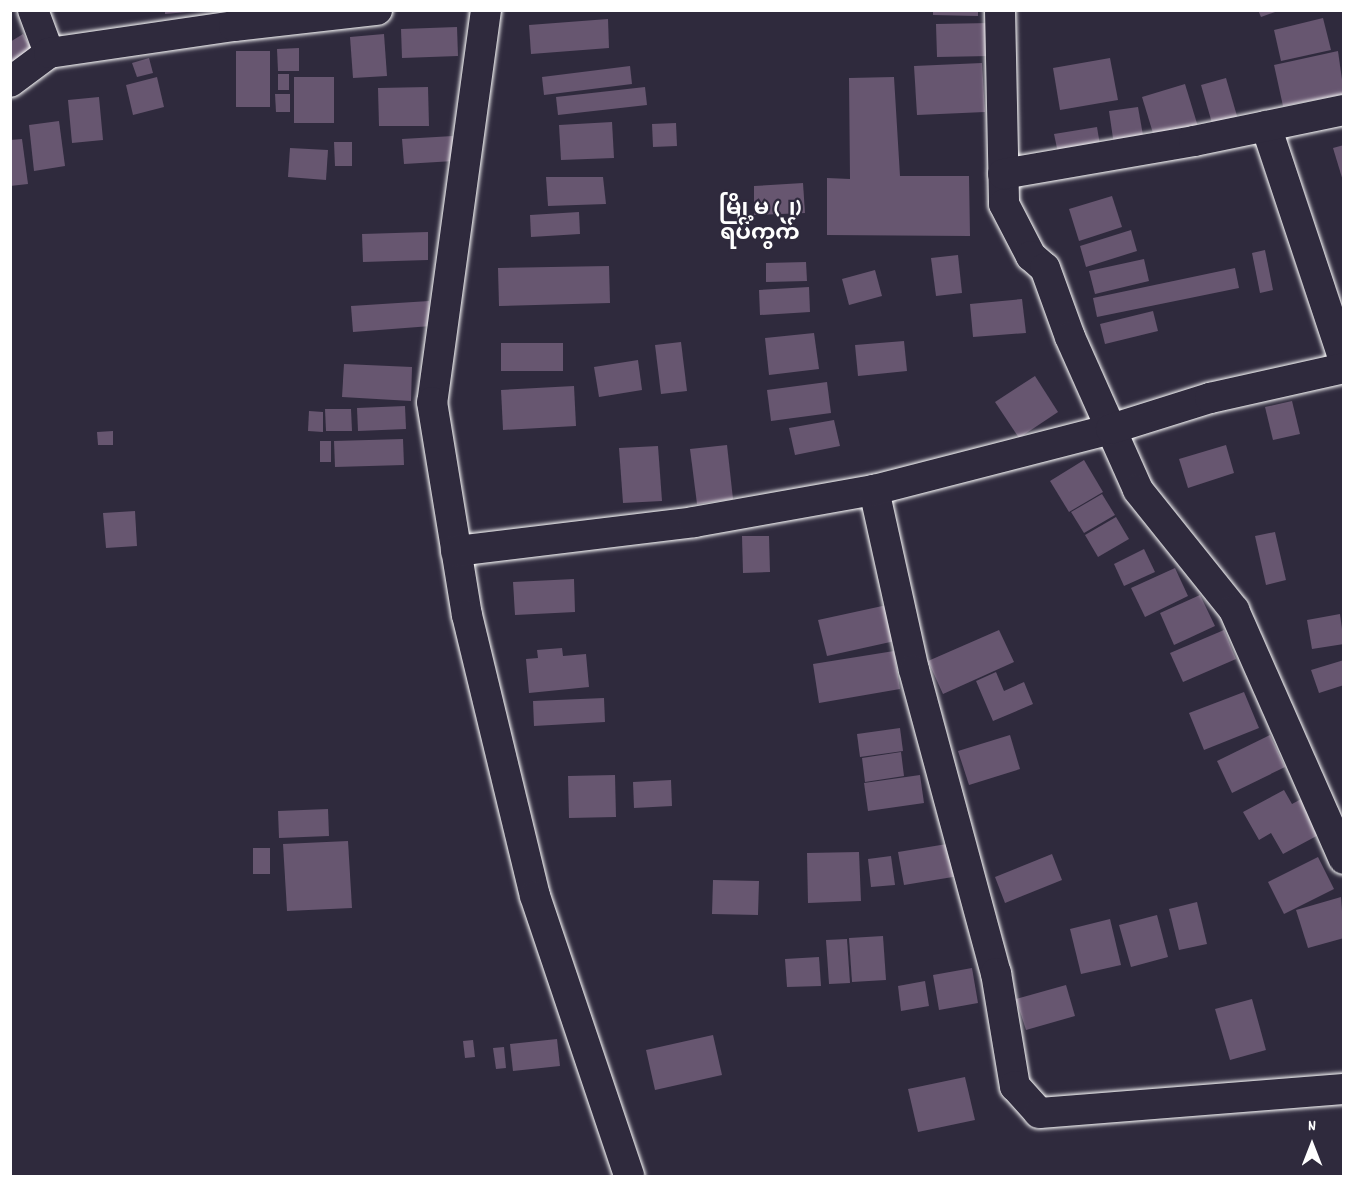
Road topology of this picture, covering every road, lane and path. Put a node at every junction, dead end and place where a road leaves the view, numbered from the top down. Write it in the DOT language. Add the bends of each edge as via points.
graph roads {
  1 [pos="33,10"];
  2 [pos="376,10"];
  3 [pos="486,10"];
  4 [pos="1000,10"];
  5 [pos="49,53"];
  6 [pos="10,82"];
  7 [pos="1344,110"];
  8 [pos="1266,126"];
  9 [pos="1002,174"];
  10 [pos="1344,360"];
  11 [pos="1344,368"];
  12 [pos="1111,429"];
  13 [pos="874,490"];
  14 [pos="456,551"];
  15 [pos="1333,805"];
  16 [pos="1344,859"];
  17 [pos="1342,1098"];
  18 [pos="629,1176"];
  1 -- 5 [label="street"];
  2 -- 5 [label="street"];
  3 -- 14 [label="street" via="432,402"];
  4 -- 9 [label="street"];
  5 -- 6 [label="street"];
  7 -- 8 [label="street"];
  8 -- 9 [label="street"];
  8 -- 10 [label="street"];
  9 -- 12 [label="street" via="1004,204 1031,256 1045,268"];
  11 -- 12 [label="street" via="1210,398"];
  12 -- 13 [label="street"];
  12 -- 15 [label="street" via="1138,490 1234,610"];
  13 -- 14 [label="street" via="694,522"];
  13 -- 17 [label="street" via="914,670 996,974 1015,1086 1039,1113"];
  14 -- 18 [label="street" via="466,615 535,896"];
  15 -- 16 [label="street"];
}
